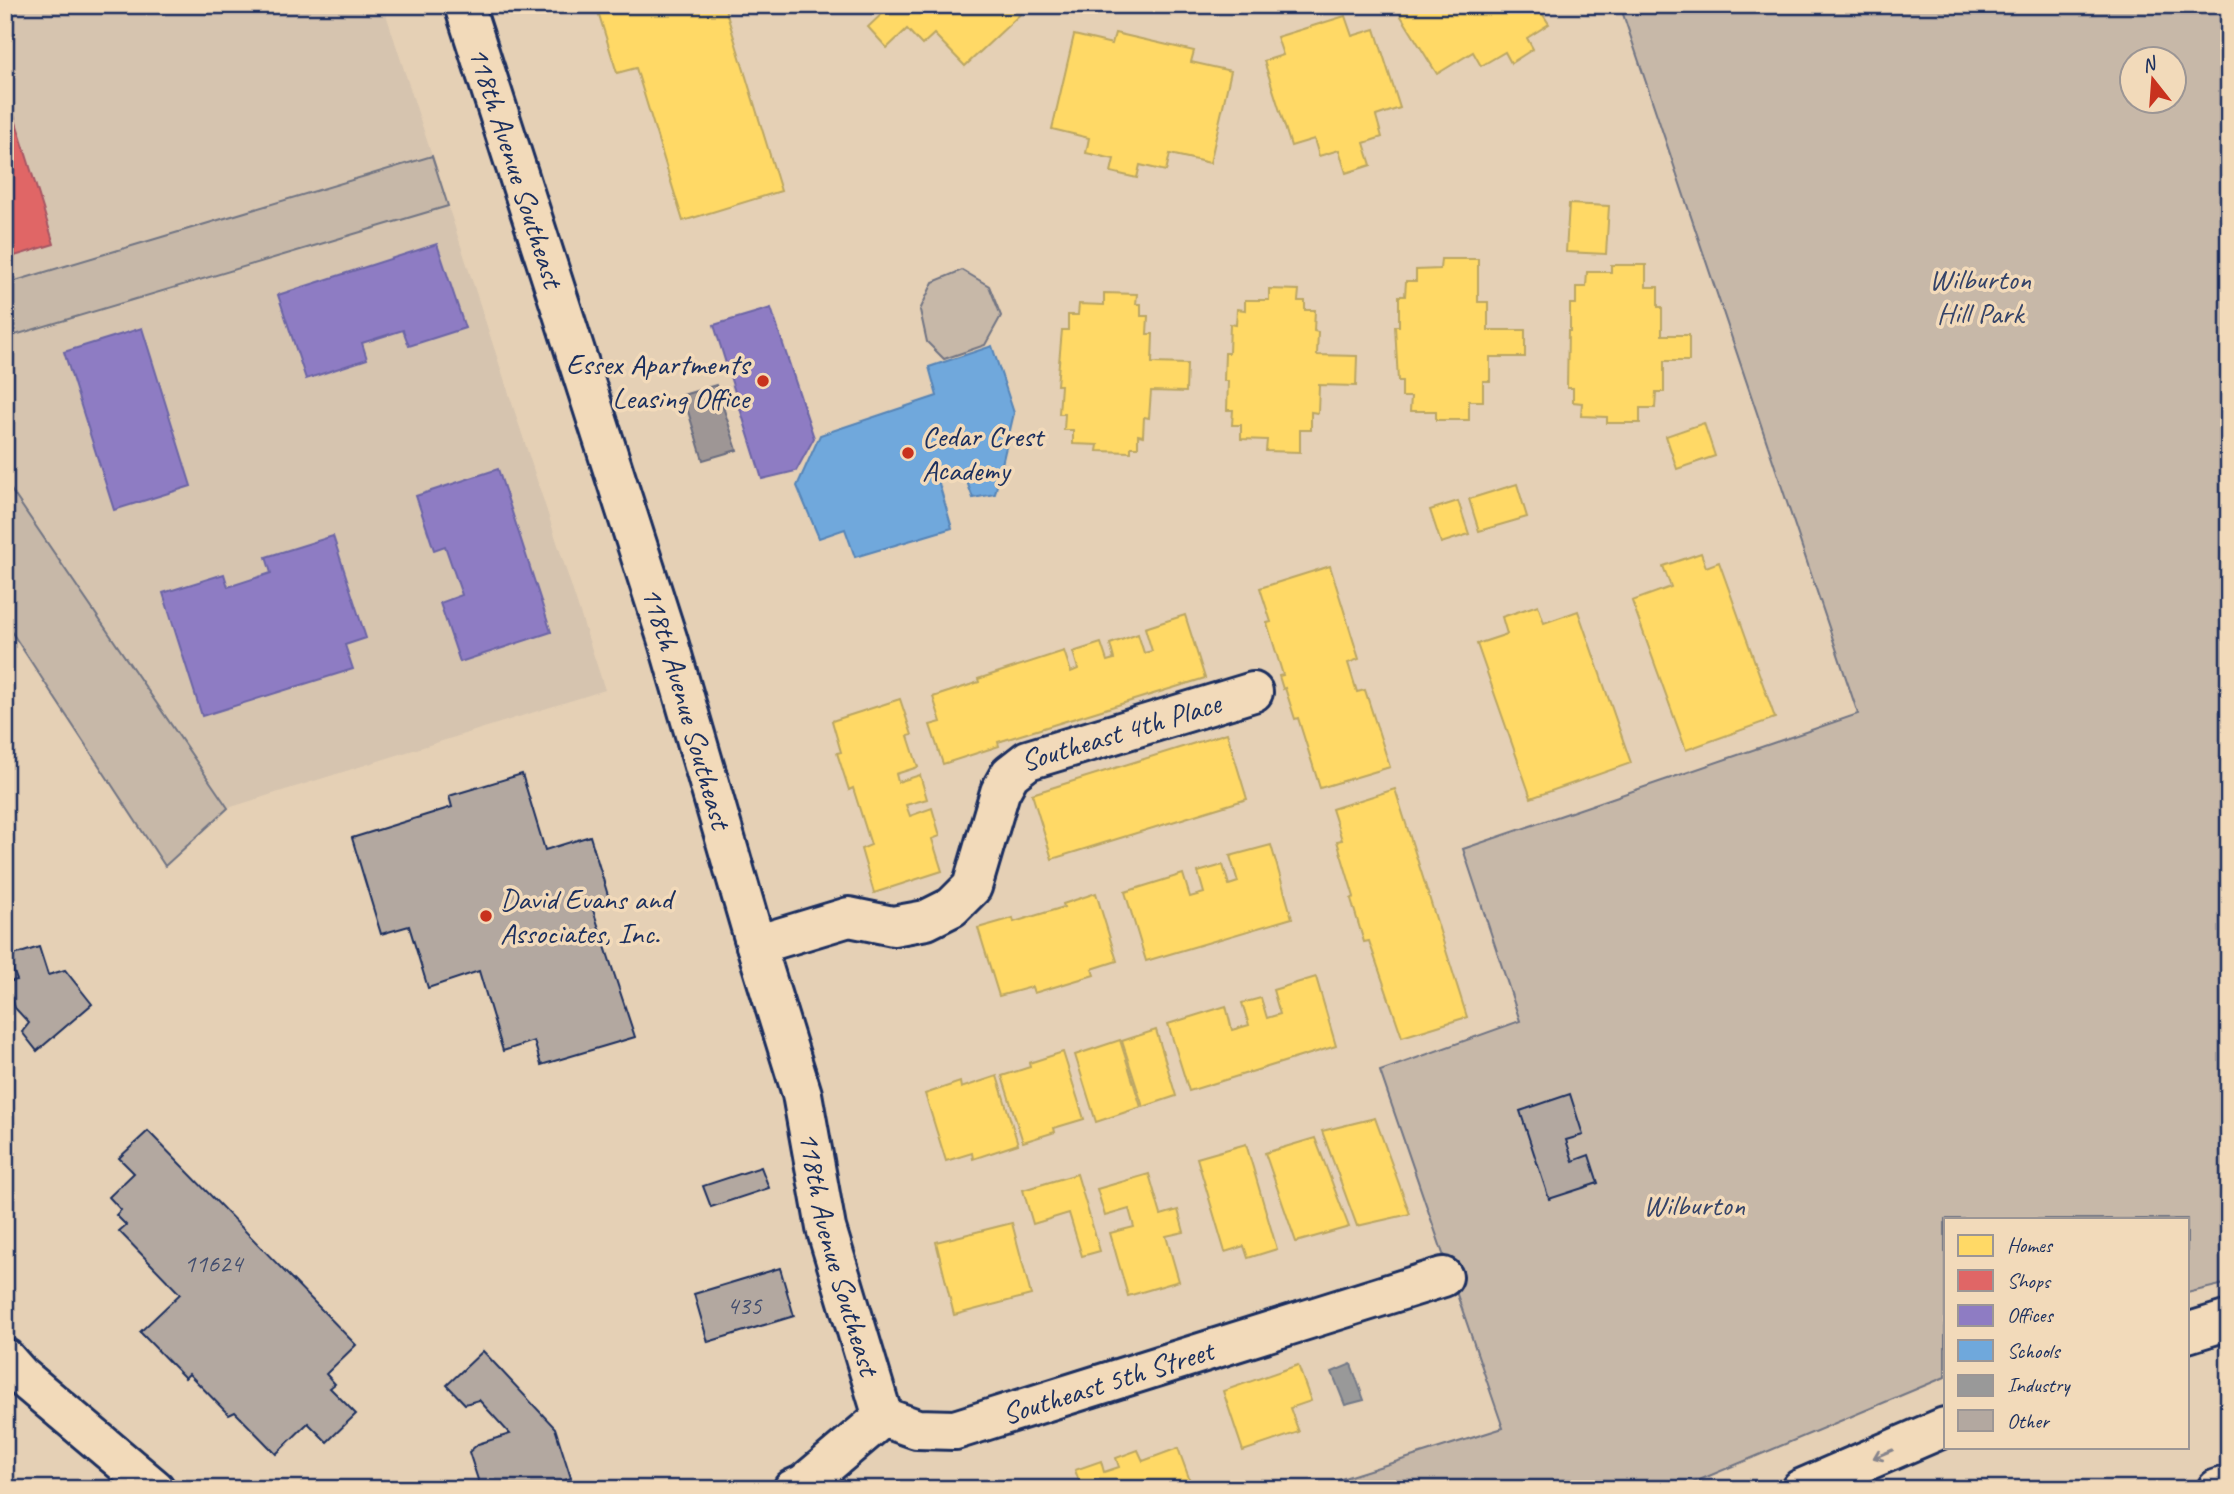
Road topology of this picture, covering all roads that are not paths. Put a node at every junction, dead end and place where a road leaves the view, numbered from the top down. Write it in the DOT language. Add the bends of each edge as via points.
graph roads {
  1 [pos="464,5"];
  2 [pos="1253,692"];
  3 [pos="755,945"];
  4 [pos="1443,1277"];
  5 [pos="2229,1320"];
  6 [pos="2188,1333"];
  7 [pos="5,1358"];
  8 [pos="883,1417"];
  9 [pos="1944,1427"];
  10 [pos="2229,1485"];
  11 [pos="155,1489"];
  12 [pos="793,1489"];
  13 [pos="1801,1489"];
  14 [pos="2217,1489"];
  1 -- 3 [label="street, 118th Avenue Southeast" via="667,638"];
  2 -- 3 [label="street, Southeast 4th Place" via="1028,760 1010,774 1000,792 972,887 952,907 926,920 894,926 849,917"];
  3 -- 8 [label="street, 118th Avenue Southeast" via="802,1094 826,1228"];
  4 -- 8 [label="street, Southeast 5th Street" via="955,1430 917,1429"];
  5 -- 6 [label="street"];
  7 -- 11 [label="street"];
  8 -- 12 [label="street"];
  9 -- 13 [label="street, one-way"];
  10 -- 14 [label="street"];
}
